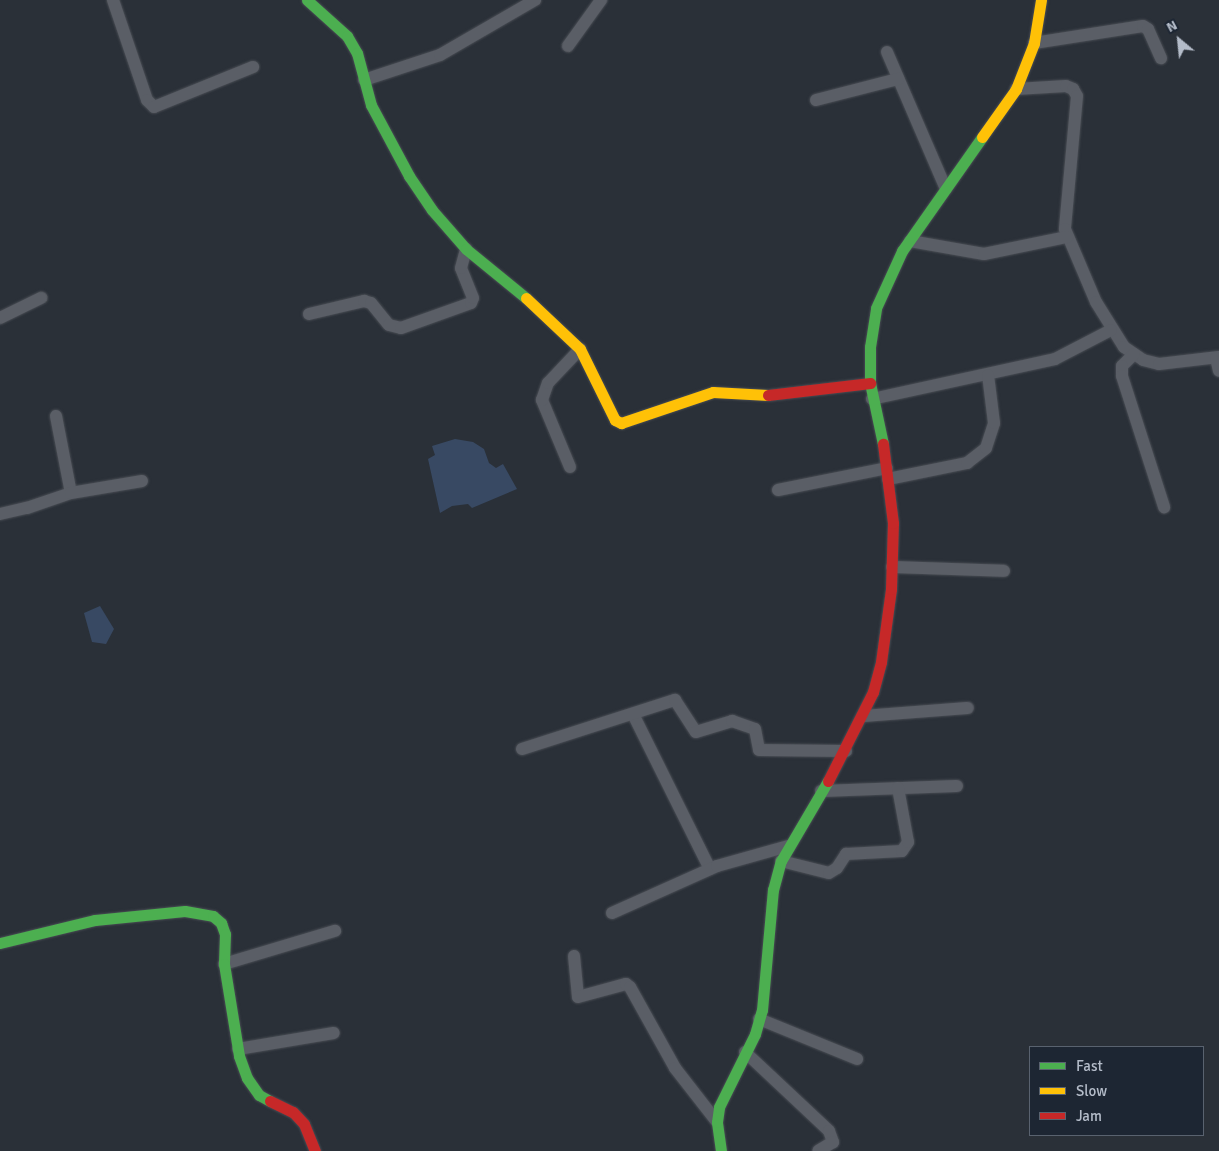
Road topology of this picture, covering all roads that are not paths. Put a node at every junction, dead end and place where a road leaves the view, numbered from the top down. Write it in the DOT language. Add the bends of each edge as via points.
graph roads {
  1 [pos="113,0"];
  2 [pos="307,0"];
  3 [pos="535,0"];
  4 [pos="601,0"];
  5 [pos="1041,0"];
  6 [pos="1034,43"];
  7 [pos="568,46"];
  8 [pos="887,52"];
  9 [pos="1160,58"];
  10 [pos="253,67"];
  11 [pos="364,80"];
  12 [pos="898,80"];
  13 [pos="1016,89"];
  14 [pos="816,100"];
  15 [pos="946,189"];
  16 [pos="1067,237"];
  17 [pos="910,241"];
  18 [pos="466,249"];
  19 [pos="41,298"];
  20 [pos="309,314"];
  21 [pos="0,318"];
  22 [pos="1111,330"];
  23 [pos="580,348"];
  24 [pos="1134,354"];
  25 [pos="1218,362"];
  26 [pos="988,375"];
  27 [pos="870,383"];
  28 [pos="872,399"];
  29 [pos="56,416"];
  30 [pos="570,467"];
  31 [pos="888,474"];
  32 [pos="142,482"];
  33 [pos="778,490"];
  34 [pos="71,493"];
  35 [pos="1164,507"];
  36 [pos="0,514"];
  37 [pos="892,567"];
  38 [pos="1004,571"];
  39 [pos="968,708"];
  40 [pos="633,714"];
  41 [pos="863,716"];
  42 [pos="522,749"];
  43 [pos="846,751"];
  44 [pos="957,786"];
  45 [pos="898,788"];
  46 [pos="821,791"];
  47 [pos="788,846"];
  48 [pos="781,861"];
  49 [pos="710,869"];
  50 [pos="612,913"];
  51 [pos="335,931"];
  52 [pos="0,943"];
  53 [pos="574,956"];
  54 [pos="224,964"];
  55 [pos="759,1019"];
  56 [pos="334,1033"];
  57 [pos="238,1049"];
  58 [pos="745,1052"];
  59 [pos="856,1059"];
  60 [pos="717,1122"];
  61 [pos="315,1151"];
  62 [pos="721,1151"];
  63 [pos="818,1151"];
  1 -- 10 [label="street" via="148,100 154,107"];
  2 -- 11 [label="street" via="347,36 357,53"];
  3 -- 11 [label="street" via="440,55"];
  4 -- 7 [label="street"];
  5 -- 6 [label="street"];
  6 -- 9 [label="street" via="1143,26 1148,29"];
  6 -- 13 [label="street"];
  8 -- 12 [label="street"];
  11 -- 18 [label="street" via="371,104 410,176 432,210"];
  12 -- 14 [label="street"];
  12 -- 15 [label="street"];
  13 -- 15 [label="street"];
  13 -- 16 [label="street" via="1066,86 1077,96 1064,216"];
  15 -- 17 [label="street"];
  16 -- 17 [label="street" via="984,254"];
  16 -- 22 [label="street"];
  17 -- 27 [label="street" via="876,308 870,347"];
  18 -- 20 [label="street" via="462,268 473,298 471,303 401,328 389,325 371,302 364,300"];
  18 -- 23 [label="street" via="548,316"];
  19 -- 21 [label="street"];
  22 -- 24 [label="street"];
  22 -- 26 [label="street" via="1055,358"];
  23 -- 27 [label="street" via="615,420 621,422 714,392 772,395"];
  23 -- 30 [label="street" via="548,382 542,400"];
  24 -- 25 [label="street" via="1159,364"];
  24 -- 35 [label="street" via="1122,366 1122,376"];
  26 -- 28 [label="street"];
  26 -- 31 [label="street" via="994,423 986,448 967,463"];
  27 -- 28 [label="street"];
  28 -- 31 [label="street"];
  29 -- 34 [label="street"];
  31 -- 33 [label="street"];
  31 -- 37 [label="street" via="893,523"];
  32 -- 34 [label="street"];
  34 -- 36 [label="street"];
  37 -- 38 [label="street"];
  37 -- 41 [label="street" via="881,662"];
  39 -- 41 [label="street"];
  40 -- 42 [label="street"];
  40 -- 43 [label="street" via="675,700 696,732 721,723 742,723 755,729 759,750"];
  40 -- 49 [label="street"];
  41 -- 43 [label="street"];
  43 -- 46 [label="street"];
  44 -- 45 [label="street"];
  45 -- 46 [label="street"];
  45 -- 48 [label="street" via="908,842 902,852 846,854 838,868 829,874"];
  46 -- 47 [label="street"];
  47 -- 48 [label="street"];
  47 -- 49 [label="street"];
  48 -- 55 [label="street" via="773,890 766,978"];
  49 -- 50 [label="street"];
  51 -- 54 [label="street"];
  52 -- 54 [label="street" via="95,920 185,911 204,913 221,923 225,934"];
  53 -- 60 [label="street" via="578,997 626,984 630,987 675,1068"];
  54 -- 57 [label="street"];
  55 -- 58 [label="street"];
  55 -- 59 [label="street"];
  56 -- 57 [label="street"];
  57 -- 61 [label="street" via="252,1088 293,1112 304,1124"];
  58 -- 60 [label="street" via="725,1091"];
  58 -- 63 [label="street" via="829,1131 833,1142"];
  60 -- 62 [label="street"];
}
